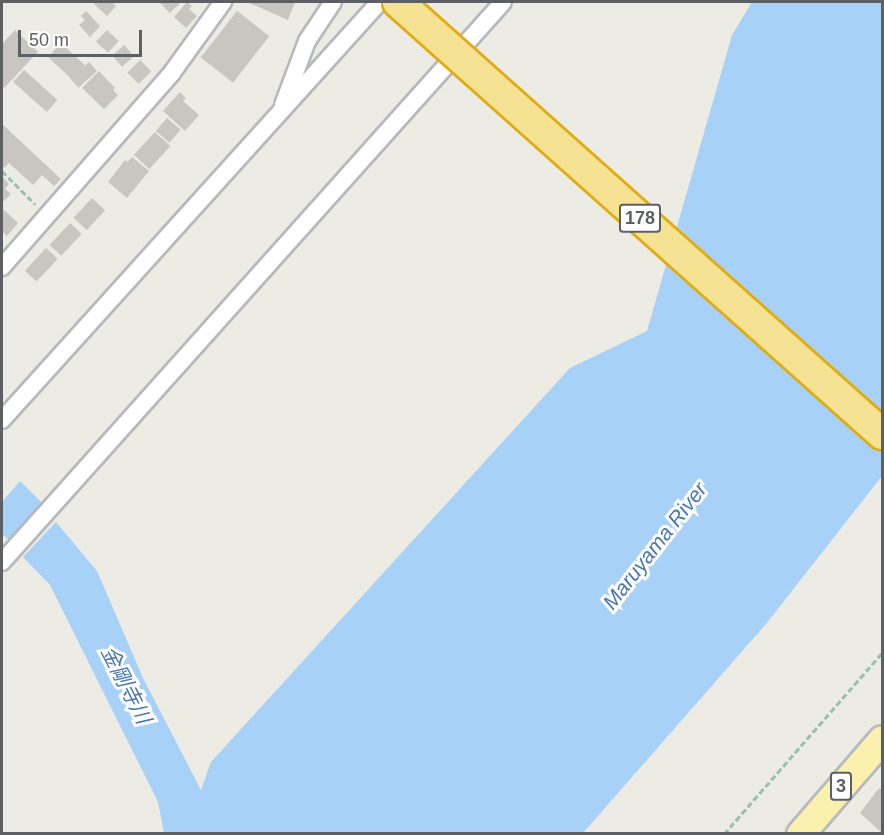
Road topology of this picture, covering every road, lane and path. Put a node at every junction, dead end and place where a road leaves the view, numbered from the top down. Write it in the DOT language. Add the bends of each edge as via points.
graph roads {
  1 [pos="223,2"];
  2 [pos="333,2"];
  3 [pos="503,2"];
  4 [pos="387,4"];
  5 [pos="282,108"];
  6 [pos="2,171"];
  7 [pos="48,215"];
  8 [pos="2,267"];
  9 [pos="2,420"];
  10 [pos="882,434"];
  11 [pos="2,562"];
  12 [pos="882,653"];
  13 [pos="882,739"];
  14 [pos="724,834"];
  15 [pos="800,834"];
  1 -- 7 [label="street" via="171,74"];
  2 -- 5 [label="street" via="307,41"];
  3 -- 11 [label="street"];
  4 -- 5 [label="street"];
  4 -- 10 [label="highway, 178, bridge"];
  5 -- 9 [label="street"];
  6 -- 7 [label="path"];
  7 -- 8 [label="street"];
  12 -- 14 [label="path"];
  13 -- 15 [label="main road, 3"];
}
